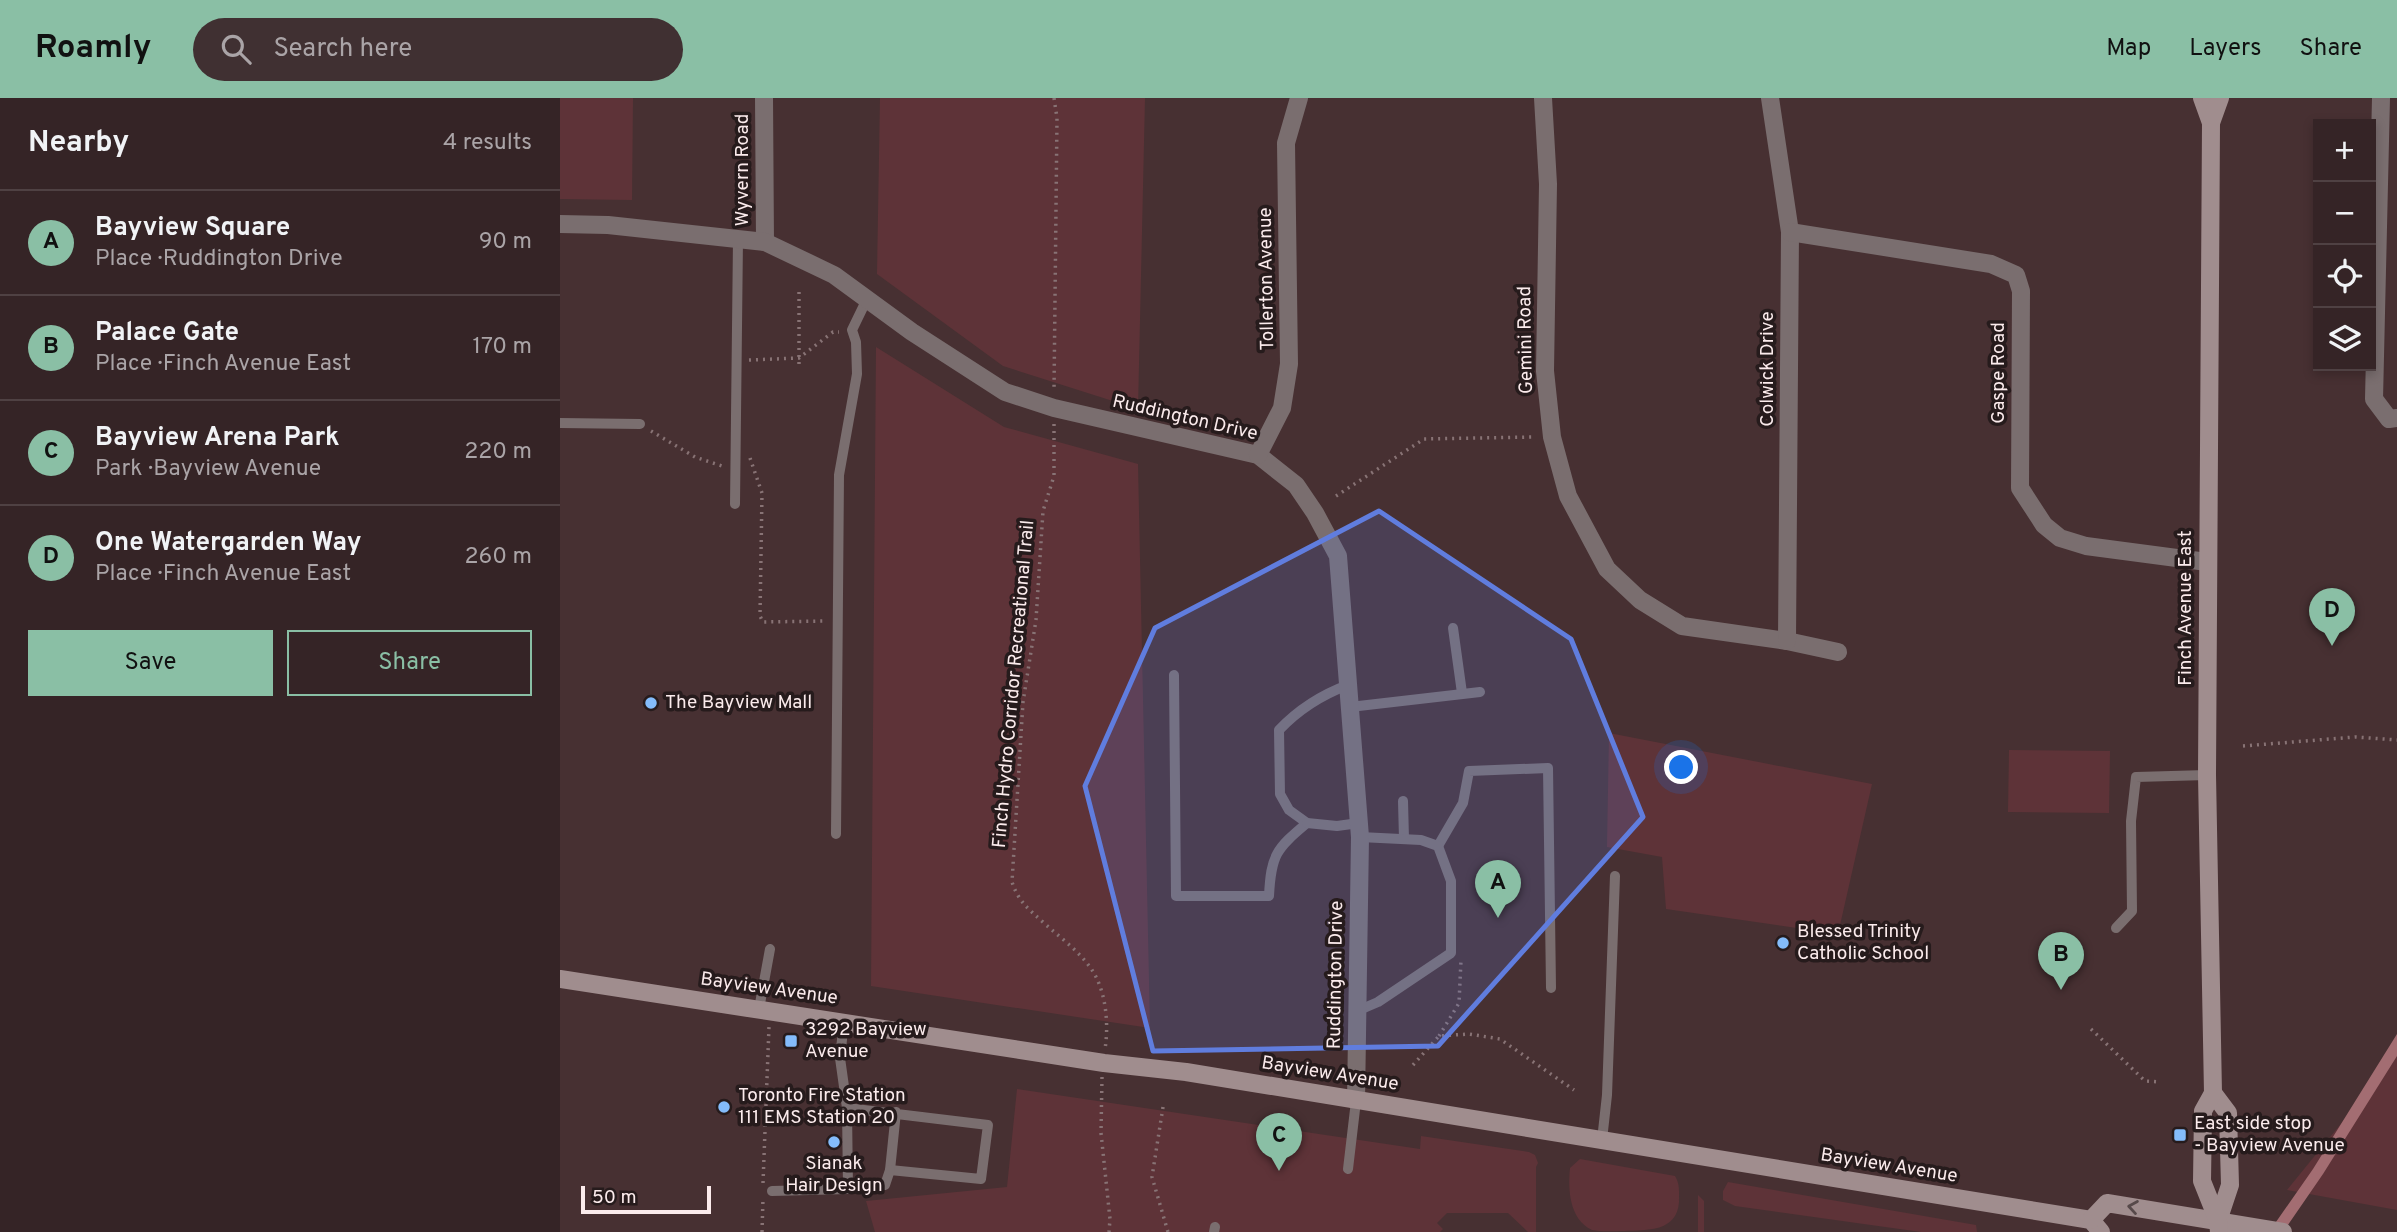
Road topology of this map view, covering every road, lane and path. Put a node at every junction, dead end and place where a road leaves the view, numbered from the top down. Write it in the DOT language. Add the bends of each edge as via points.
graph roads {
  1 [pos="764,98"];
  2 [pos="1054,98"];
  3 [pos="1299,98"];
  4 [pos="1543,98"];
  5 [pos="1770,98"];
  6 [pos="2202,98"];
  7 [pos="2220,98"];
  8 [pos="2381,98"];
  9 [pos="2211,123"];
  10 [pos="560,224"];
  11 [pos="1790,232"];
  12 [pos="738,239"];
  13 [pos="765,242"];
  14 [pos="799,287"];
  15 [pos="867,299"];
  16 [pos="852,331"];
  17 [pos="799,361"];
  18 [pos="749,373"];
  19 [pos="1054,403"];
  20 [pos="2397,418"];
  21 [pos="1054,422"];
  22 [pos="560,424"];
  23 [pos="640,424"];
  24 [pos="1552,437"];
  25 [pos="748,452"];
  26 [pos="1258,455"];
  27 [pos="724,467"];
  28 [pos="1336,496"];
  29 [pos="735,504"];
  30 [pos="2207,562"];
  31 [pos="837,620"];
  32 [pos="1453,628"];
  33 [pos="1787,641"];
  34 [pos="1838,652"];
  35 [pos="1174,675"];
  36 [pos="1348,685"];
  37 [pos="1480,692"];
  38 [pos="1462,694"];
  39 [pos="1350,707"];
  40 [pos="2397,740"];
  41 [pos="2244,746"];
  42 [pos="2207,775"];
  43 [pos="1403,801"];
  44 [pos="1307,823"];
  45 [pos="1359,830"];
  46 [pos="836,834"];
  47 [pos="1404,839"];
  48 [pos="1438,846"];
  49 [pos="1615,876"];
  50 [pos="2116,928"];
  51 [pos="770,949"];
  52 [pos="1461,956"];
  53 [pos="560,979"];
  54 [pos="1551,988"];
  55 [pos="765,1010"];
  56 [pos="1356,1012"];
  57 [pos="844,1021"];
  58 [pos="2091,1029"];
  59 [pos="1439,1036"];
  60 [pos="1107,1041"];
  61 [pos="1413,1065"];
  62 [pos="2161,1082"];
  63 [pos="1102,1085"];
  64 [pos="1574,1090"];
  65 [pos="2213,1093"];
  66 [pos="1356,1101"];
  67 [pos="1163,1107"];
  68 [pos="847,1108"];
  69 [pos="895,1112"];
  70 [pos="1602,1140"];
  71 [pos="890,1170"];
  72 [pos="1348,1170"];
  73 [pos="848,1189"];
  74 [pos="772,1191"];
  75 [pos="2096,1226"];
  76 [pos="2219,1227"];
  77 [pos="762,1232"];
  78 [pos="1108,1232"];
  79 [pos="1168,1232"];
  80 [pos="2283,1232"];
  1 -- 13 [label="street, Wyvern Road"];
  2 -- 19 [label="path"];
  3 -- 26 [label="street, Tollerton Avenue" via="1286,143 1289,363 1282,408"];
  4 -- 24 [label="street, Gemini Road" via="1548,184 1545,371"];
  5 -- 11 [label="street, Colwick Drive"];
  6 -- 9 [label="main road, Finch Avenue East"];
  7 -- 9 [label="main road, Finch Avenue East"];
  8 -- 20 [label="street" via="2374,399 2389,418"];
  9 -- 30 [label="main road, Finch Avenue East"];
  10 -- 12 [label="street, Ruddington Drive"];
  11 -- 30 [label="street, Gaspe Road" via="1992,264 2016,275 2021,291 2020,488 2044,525 2060,538 2086,546"];
  11 -- 33 [label="street, Colwick Drive"];
  12 -- 13 [label="street, Ruddington Drive"];
  12 -- 29 [label="lane"];
  13 -- 15 [label="street, Ruddington Drive" via="834,275"];
  14 -- 17 [label="path"];
  15 -- 16 [label="lane"];
  15 -- 26 [label="street, Ruddington Drive" via="1005,392 1054,408"];
  16 -- 17 [label="path" via="833,332"];
  16 -- 31 [label="lane" via="857,374 839,475"];
  17 -- 18 [label="path" via="749,360"];
  21 -- 60 [label="path, Finch Hydro Corridor Recreational Trail" via="1054,476 1043,511 1036,620 1023,702 1012,883 1018,900 1093,971 1101,992"];
  22 -- 23 [label="lane"];
  23 -- 27 [label="path" via="695,457"];
  24 -- 28 [label="path" via="1424,439"];
  24 -- 33 [label="street, Gemini Road" via="1568,496 1607,569 1640,600 1682,626"];
  25 -- 31 [label="path" via="761,493 759,609 763,622"];
  26 -- 36 [label="street, Ruddington Drive" via="1296,485 1338,556"];
  30 -- 42 [label="main road, Finch Avenue East"];
  31 -- 46 [label="lane"];
  32 -- 38 [label="lane"];
  33 -- 34 [label="street, Gemini Road"];
  35 -- 44 [label="lane" via="1176,896 1269,896 1277,850"];
  36 -- 39 [label="street, Ruddington Drive"];
  36 -- 44 [label="lane" via="1295,713 1279,730 1280,794 1289,810"];
  37 -- 38 [label="lane"];
  38 -- 39 [label="lane"];
  39 -- 45 [label="street, Ruddington Drive"];
  40 -- 41 [label="path" via="2355,737"];
  42 -- 50 [label="lane" via="2136,777 2131,821 2132,911"];
  42 -- 65 [label="main road, Finch Avenue East"];
  43 -- 47 [label="lane"];
  44 -- 45 [label="lane"];
  45 -- 47 [label="lane"];
  45 -- 56 [label="street, Ruddington Drive"];
  47 -- 48 [label="lane"];
  48 -- 54 [label="lane" via="1463,803 1469,771 1548,768"];
  48 -- 56 [label="lane" via="1451,881 1451,953"];
  49 -- 70 [label="lane"];
  51 -- 55 [label="lane"];
  52 -- 59 [label="path" via="1459,1003"];
  53 -- 55 [label="main road, Bayview Avenue"];
  55 -- 57 [label="main road, Bayview Avenue"];
  55 -- 77 [label="path"];
  56 -- 66 [label="street, Ruddington Drive"];
  57 -- 66 [label="main road, Bayview Avenue"];
  57 -- 68 [label="lane" via="840,1058"];
  58 -- 62 [label="path" via="2145,1081"];
  59 -- 61 [label="path"];
  59 -- 64 [label="path" via="1500,1039"];
  63 -- 78 [label="path"];
  65 -- 76 [label="main road, Finch Avenue East" via="2203,1111 2202,1181"];
  65 -- 76 [label="main road, Finch Avenue East" via="2228,1113 2230,1185"];
  66 -- 70 [label="main road, Bayview Avenue"];
  66 -- 72 [label="lane"];
  67 -- 79 [label="path" via="1152,1177"];
  68 -- 69 [label="lane"];
  68 -- 73 [label="lane"];
  69 -- 71 [label="lane"];
  69 -- 71 [label="lane" via="988,1125 981,1179"];
  70 -- 75 [label="main road, Bayview Avenue"];
  71 -- 73 [label="lane" via="885,1185"];
  73 -- 74 [label="lane"];
  76 -- 75 [label="main road, Bayview Avenue, one-way" via="2107,1203"];
  76 -- 80 [label="main road, Bayview Avenue"];
}
